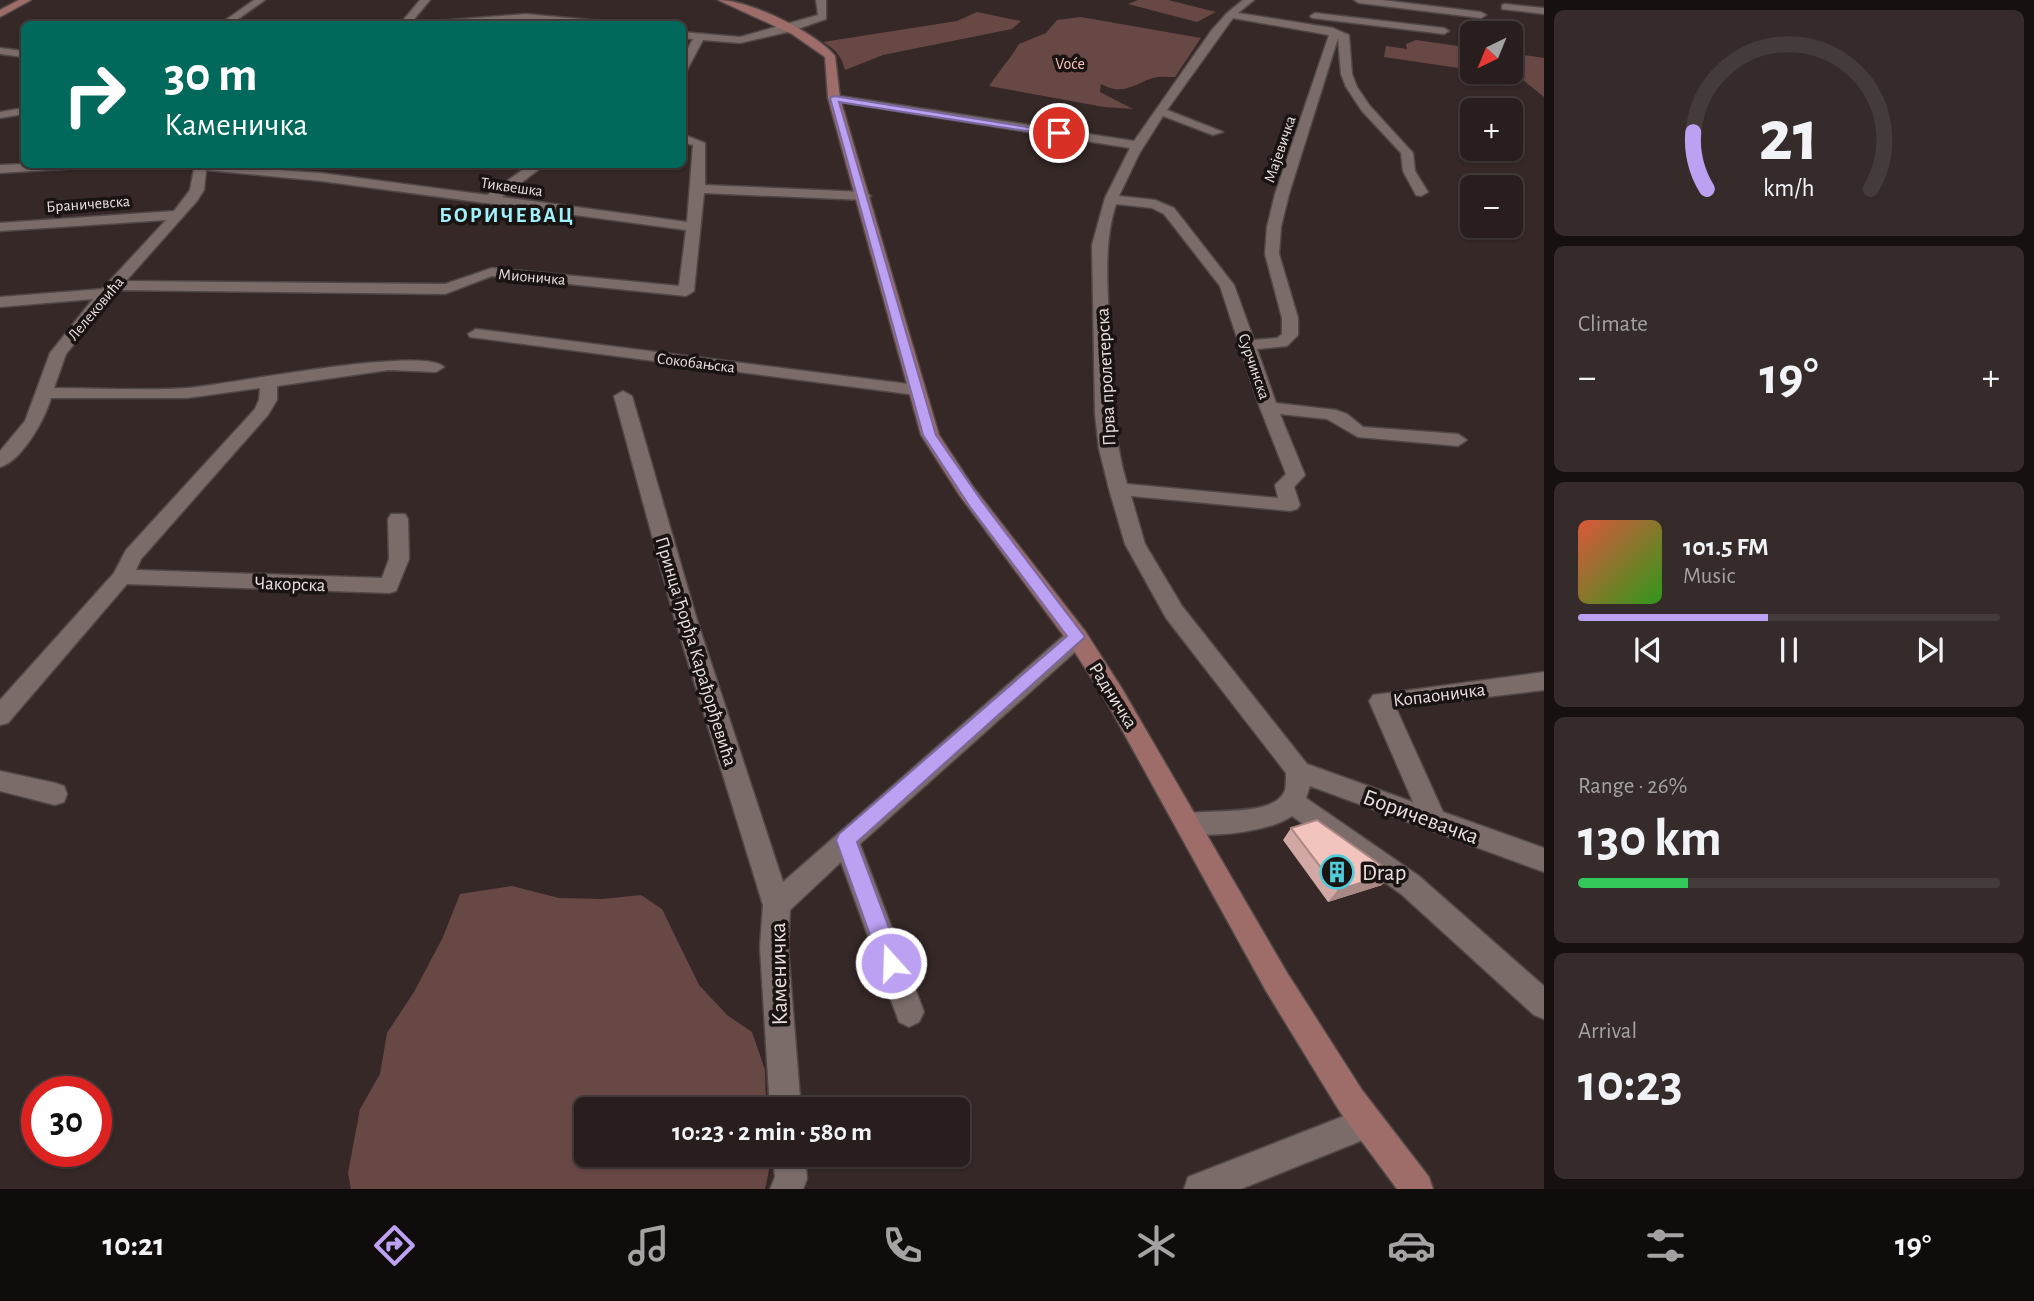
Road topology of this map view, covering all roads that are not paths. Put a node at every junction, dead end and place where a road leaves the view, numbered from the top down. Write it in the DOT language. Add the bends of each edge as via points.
graph roads {
  1 [pos="26,0"];
  2 [pos="260,0"];
  3 [pos="425,0"];
  4 [pos="723,0"];
  5 [pos="821,0"];
  6 [pos="1360,0"];
  7 [pos="1240,7"];
  8 [pos="1506,7"];
  9 [pos="1544,11"];
  10 [pos="0,14"];
  11 [pos="1481,15"];
  12 [pos="230,21"];
  13 [pos="408,21"];
  14 [pos="479,21"];
  15 [pos="569,21"];
  16 [pos="788,29"];
  17 [pos="1444,31"];
  18 [pos="1333,32"];
  19 [pos="686,35"];
  20 [pos="699,37"];
  21 [pos="0,51"];
  22 [pos="21,54"];
  23 [pos="686,62"];
  24 [pos="1346,77"];
  25 [pos="1318,81"];
  26 [pos="834,98"];
  27 [pos="1160,111"];
  28 [pos="21,112"];
  29 [pos="0,115"];
  30 [pos="1217,132"];
  31 [pos="686,139"];
  32 [pos="1137,145"];
  33 [pos="21,168"];
  34 [pos="201,168"];
  35 [pos="231,168"];
  36 [pos="534,168"];
  37 [pos="0,169"];
  38 [pos="698,189"];
  39 [pos="1420,192"];
  40 [pos="864,196"];
  41 [pos="1111,199"];
  42 [pos="488,201"];
  43 [pos="178,215"];
  44 [pos="0,227"];
  45 [pos="695,227"];
  46 [pos="109,289"];
  47 [pos="0,302"];
  48 [pos="476,334"];
  49 [pos="1247,345"];
  50 [pos="436,367"];
  51 [pos="269,381"];
  52 [pos="915,390"];
  53 [pos="44,393"];
  54 [pos="623,396"];
  55 [pos="1269,408"];
  56 [pos="1458,440"];
  57 [pos="0,461"];
  58 [pos="1118,489"];
  59 [pos="398,519"];
  60 [pos="122,577"];
  61 [pos="1077,637"];
  62 [pos="1544,681"];
  63 [pos="0,716"];
  64 [pos="1298,771"];
  65 [pos="0,780"];
  66 [pos="55,794"];
  67 [pos="1293,803"];
  68 [pos="1434,821"];
  69 [pos="1188,823"];
  70 [pos="846,840"];
  71 [pos="1544,860"];
  72 [pos="776,905"];
  73 [pos="1544,1005"];
  74 [pos="909,1012"];
  75 [pos="785,1097"];
  76 [pos="1367,1123"];
  77 [pos="790,1167"];
  78 [pos="786,1189"];
  79 [pos="1200,1189"];
  80 [pos="1417,1189"];
  1 -- 10 [label="street"];
  2 -- 12 [label="street"];
  3 -- 13 [label="street"];
  4 -- 16 [label="street, Радничка"];
  5 -- 16 [label="street" via="823,18"];
  6 -- 11 [label="street"];
  7 -- 17 [label="street"];
  7 -- 18 [label="street"];
  7 -- 27 [label="street, Прва пролетерска"];
  8 -- 9 [label="street"];
  14 -- 15 [label="street" via="526,17"];
  16 -- 20 [label="street" via="740,40"];
  16 -- 26 [label="street, Радничка" via="830,56"];
  18 -- 24 [label="street" via="1345,37"];
  18 -- 25 [label="street, Мајевичка"];
  19 -- 20 [label="street"];
  20 -- 23 [label="street"];
  21 -- 22 [label="street"];
  24 -- 25 [label="street"];
  24 -- 39 [label="street" via="1362,106 1407,153 1409,172"];
  25 -- 49 [label="street, Мајевичка" via="1274,227 1272,254 1290,318 1290,335 1281,343"];
  26 -- 32 [label="street"];
  26 -- 40 [label="street, Радничка"];
  27 -- 30 [label="street"];
  27 -- 32 [label="street, Прва пролетерска"];
  28 -- 29 [label="street"];
  31 -- 38 [label="street, Мионичка" via="699,143"];
  32 -- 41 [label="street, Прва пролетерска"];
  33 -- 37 [label="street"];
  34 -- 43 [label="street, Лелековића" via="197,190"];
  35 -- 42 [label="street, Тиквешка"];
  36 -- 42 [label="street"];
  38 -- 40 [label="street"];
  38 -- 45 [label="street, Мионичка"];
  40 -- 52 [label="street, Радничка"];
  41 -- 49 [label="street, Сурчинска" via="1155,204 1169,211 1227,285"];
  41 -- 58 [label="street, Прва пролетерска" via="1102,225 1099,270 1104,414"];
  42 -- 45 [label="street, Тиквешка"];
  43 -- 44 [label="street, Браничевска"];
  43 -- 46 [label="street, Лелековића"];
  45 -- 46 [label="street, Мионичка" via="686,291 492,272 445,289"];
  46 -- 47 [label="street, Мионичка"];
  46 -- 53 [label="street, Лелековића" via="58,353"];
  48 -- 52 [label="street, Сокобањска"];
  49 -- 55 [label="street, Сурчинска"];
  50 -- 51 [label="street" via="389,365"];
  51 -- 53 [label="street" via="176,393"];
  51 -- 60 [label="street" via="262,411 133,555"];
  52 -- 61 [label="street, Радничка" via="930,435 944,459"];
  53 -- 57 [label="street, Лелековића" via="30,427"];
  54 -- 72 [label="street, Принца Ђорђа Карађорђевића" via="686,620"];
  55 -- 56 [label="street, Сурчинска" via="1329,414 1357,432"];
  55 -- 58 [label="street" via="1296,475 1284,485 1290,505"];
  58 -- 64 [label="street, Прва пролетерска" via="1135,544 1174,612"];
  59 -- 60 [label="street, Чакорска" via="399,559 389,586"];
  60 -- 63 [label="street"];
  61 -- 69 [label="street, Радничка"];
  61 -- 70 [label="street, Каменичка"];
  62 -- 68 [label="street, Копаоничка" via="1381,701"];
  64 -- 67 [label="street" via="1299,789"];
  64 -- 68 [label="street, Боричевачка"];
  65 -- 66 [label="street"];
  67 -- 69 [label="street" via="1274,815"];
  67 -- 73 [label="street" via="1410,885"];
  68 -- 71 [label="street, Боричевачка"];
  69 -- 76 [label="street, Радничка" via="1276,981"];
  70 -- 72 [label="street, Каменичка"];
  70 -- 74 [label="street"];
  72 -- 75 [label="street, Каменичка" via="775,971"];
  76 -- 79 [label="street"];
  76 -- 80 [label="street, Радничка"];
  77 -- 78 [label="street"];
}
